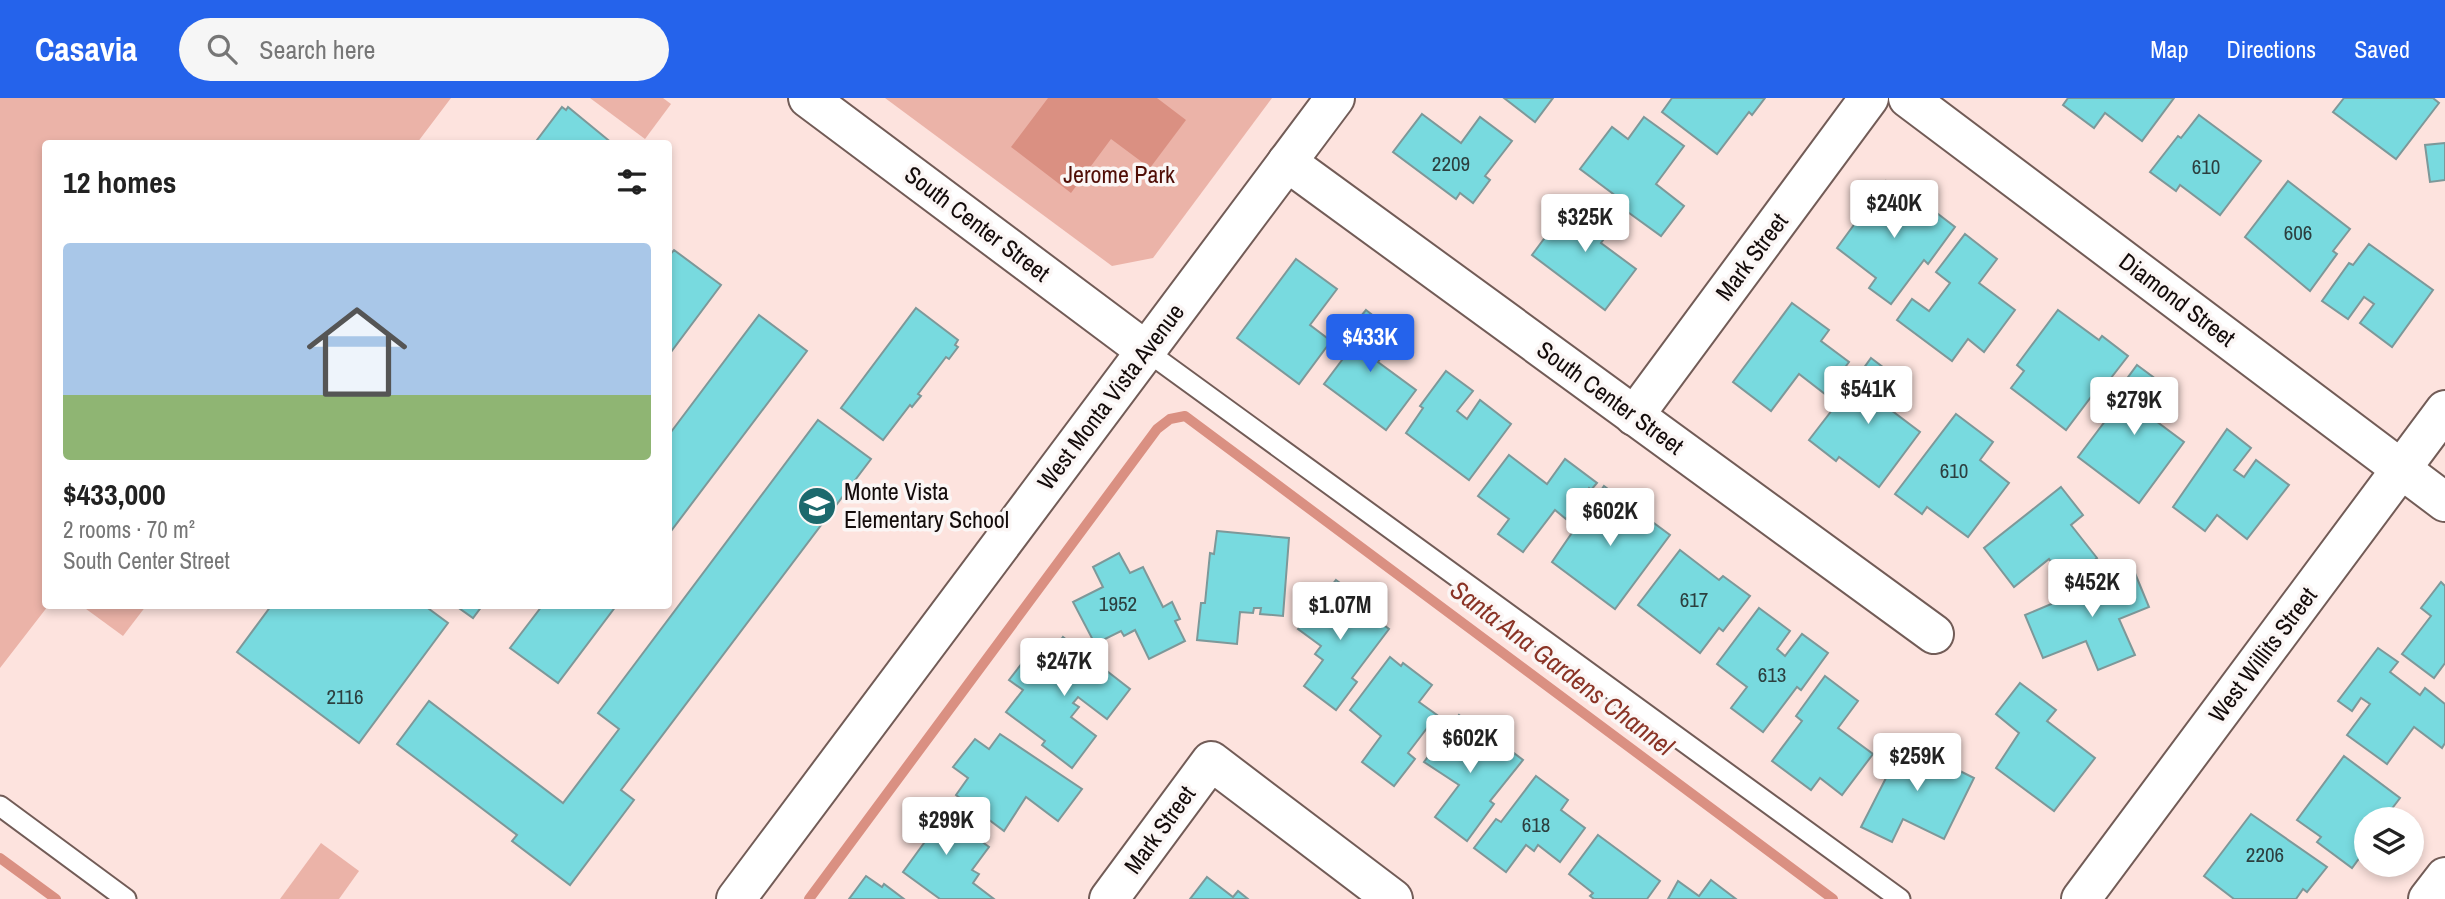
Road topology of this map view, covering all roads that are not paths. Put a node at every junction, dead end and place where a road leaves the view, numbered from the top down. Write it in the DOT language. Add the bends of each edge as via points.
graph roads {
  1 [pos="808,98"];
  2 [pos="1335,98"];
  3 [pos="1869,98"];
  4 [pos="1908,98"];
  5 [pos="1287,162"];
  6 [pos="1146,350"];
  7 [pos="2445,410"];
  8 [pos="1634,415"];
  9 [pos="2401,469"];
  10 [pos="2445,502"];
  11 [pos="1934,634"];
  12 [pos="0,806"];
  13 [pos="2445,877"];
  14 [pos="126,899"];
  15 [pos="736,899"];
  16 [pos="1109,899"];
  17 [pos="1393,899"];
  18 [pos="1900,899"];
  19 [pos="2081,899"];
  20 [pos="2428,899"];
  1 -- 6 [label="street, South Center Street"];
  2 -- 5 [label="street, West Monta Vista Avenue"];
  3 -- 8 [label="street, Mark Street"];
  4 -- 9 [label="street, Diamond Street"];
  5 -- 6 [label="street, West Monta Vista Avenue"];
  5 -- 8 [label="street, South Center Street"];
  6 -- 15 [label="street, West Monta Vista Avenue"];
  6 -- 18 [label="lane"];
  7 -- 9 [label="street, West Willits Street"];
  8 -- 11 [label="street, South Center Street"];
  9 -- 10 [label="street, Diamond Street"];
  9 -- 19 [label="street, West Willits Street"];
  12 -- 14 [label="lane"];
  13 -- 20 [label="street"];
  16 -- 17 [label="street, Mark Street" via="1211,761"];
}
